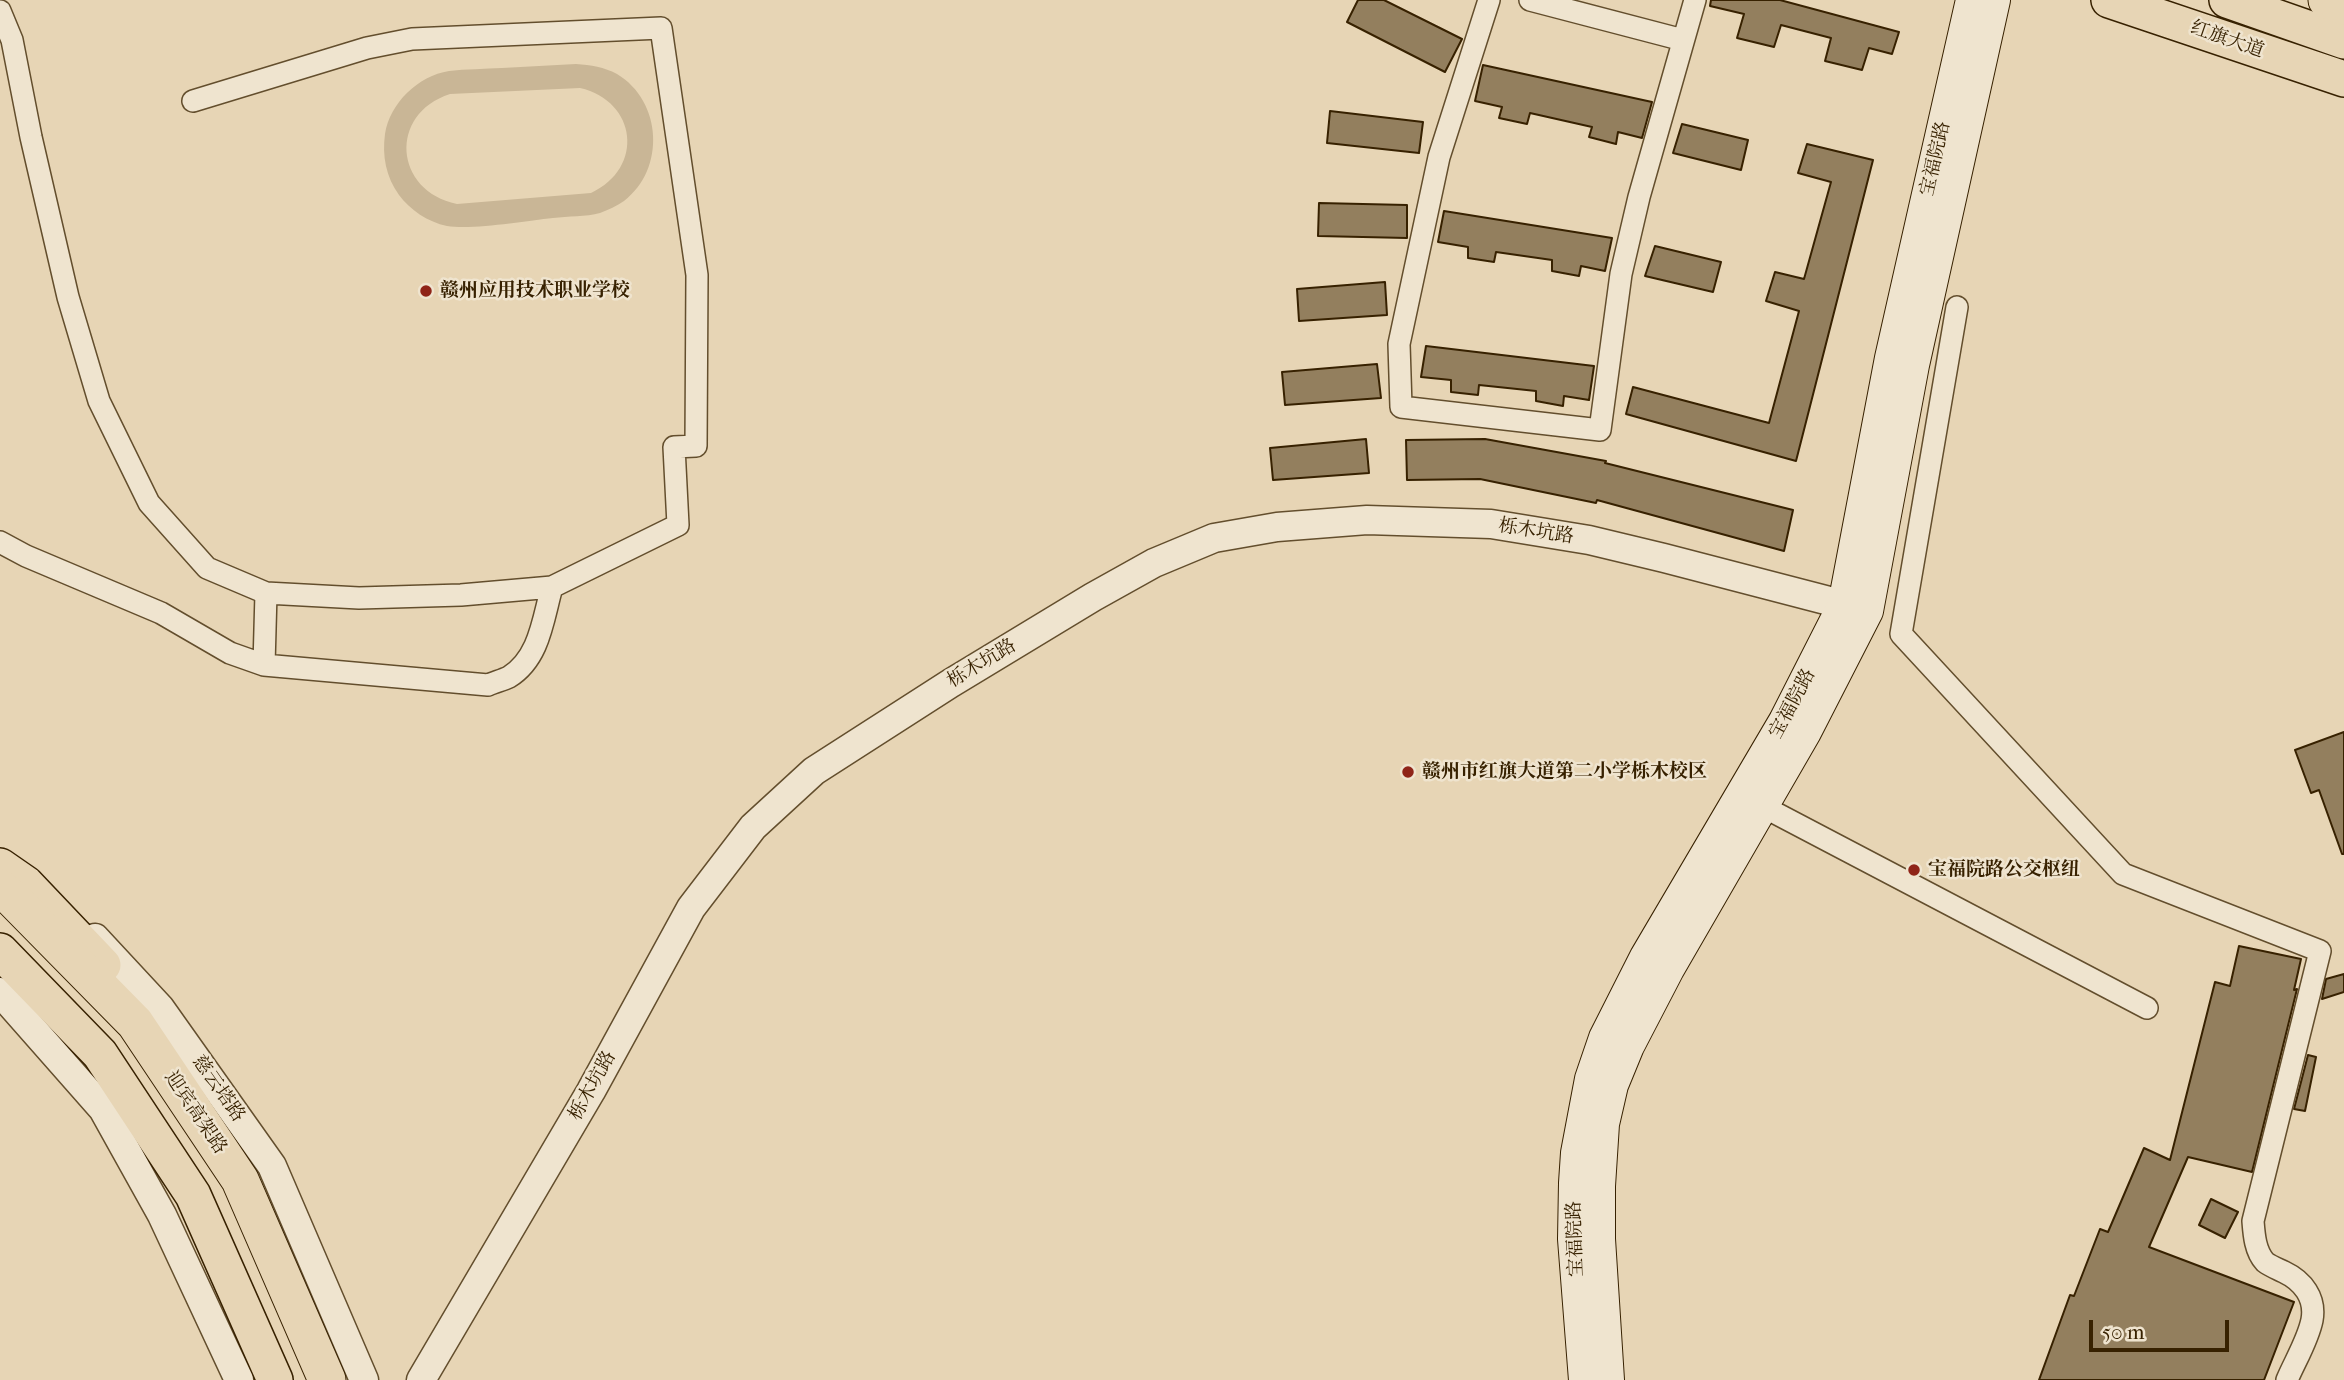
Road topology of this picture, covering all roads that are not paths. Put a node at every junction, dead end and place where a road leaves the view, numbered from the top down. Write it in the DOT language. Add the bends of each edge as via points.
graph roads {
  1 [pos="1489,0"];
  2 [pos="1530,0"];
  3 [pos="1695,0"];
  4 [pos="1972,0"];
  5 [pos="1994,0"];
  6 [pos="2109,0"];
  7 [pos="2227,0"];
  8 [pos="2327,0"];
  9 [pos="2344,6"];
  10 [pos="0,12"];
  11 [pos="1683,40"];
  12 [pos="2344,41"];
  13 [pos="2344,79"];
  14 [pos="193,101"];
  15 [pos="1958,307"];
  16 [pos="0,542"];
  17 [pos="552,587"];
  18 [pos="266,593"];
  19 [pos="1855,608"];
  20 [pos="264,665"];
  21 [pos="1752,800"];
  22 [pos="0,846"];
  23 [pos="0,866"];
  24 [pos="0,888"];
  25 [pos="0,918"];
  26 [pos="0,951"];
  27 [pos="0,992"];
  28 [pos="2147,1009"];
  29 [pos="337,1363"];
  30 [pos="272,1379"];
  31 [pos="364,1380"];
  32 [pos="421,1380"];
  33 [pos="1585,1380"];
  34 [pos="1608,1380"];
  35 [pos="2287,1380"];
  1 -- 11 [label="street" via="1439,157 1399,344 1401,407 1600,430 1621,274"];
  2 -- 11 [label="street"];
  3 -- 11 [label="street"];
  4 -- 19 [label="main road, 宝福院路" via="1891,358"];
  5 -- 19 [label="main road, 宝福院路"];
  6 -- 13 [label="main road, 红旗大道"];
  7 -- 12 [label="main road, 红旗大道"];
  8 -- 9 [label="highway"];
  10 -- 18 [label="street" via="12,40 68,297 99,401 149,503 206,568"];
  14 -- 17 [label="street" via="412,39 661,28 696,275 696,446 674,447 678,525"];
  15 -- 35 [label="street" via="1901,634 2123,874 2320,951 2253,1221 2256,1245 2266,1263 2293,1276 2311,1300 2309,1330"];
  16 -- 20 [label="street" via="162,613 230,653"];
  17 -- 18 [label="street" via="359,598"];
  17 -- 20 [label="street" via="529,660 510,676 488,685"];
  18 -- 20 [label="street"];
  19 -- 21 [label="main road, 宝福院路" via="1785,721"];
  19 -- 32 [label="street, 栎木坑路" via="1589,540 1491,524 1367,520 1277,527 1214,538 1154,563 951,683 814,771 752,827 691,908 591,1091"];
  21 -- 28 [label="street"];
  21 -- 33 [label="main road, 宝福院路" via="1646,957 1605,1038 1591,1079 1575,1184 1574,1239"];
  21 -- 34 [label="main road, 宝福院路" via="1612,1085 1603,1124 1599,1186"];
  22 -- 29 [label="street, 慈云塔路" via="35,873 160,1008 272,1166"];
  23 -- 29 [label="main road, 慈云塔路" via="26,884 147,1012 257,1173"];
  24 -- 29 [label="highway, 迎宾高架路" via="135,1023 240,1180"];
  25 -- 30 [label="highway, 迎宾高架路" via="112,1033 216,1188"];
  26 -- 30 [label="main road" via="100,1054 193,1195"];
  27 -- 30 [label="street" via="103,1108 162,1215"];
  29 -- 31 [label="street, 慈云塔路"];
}
